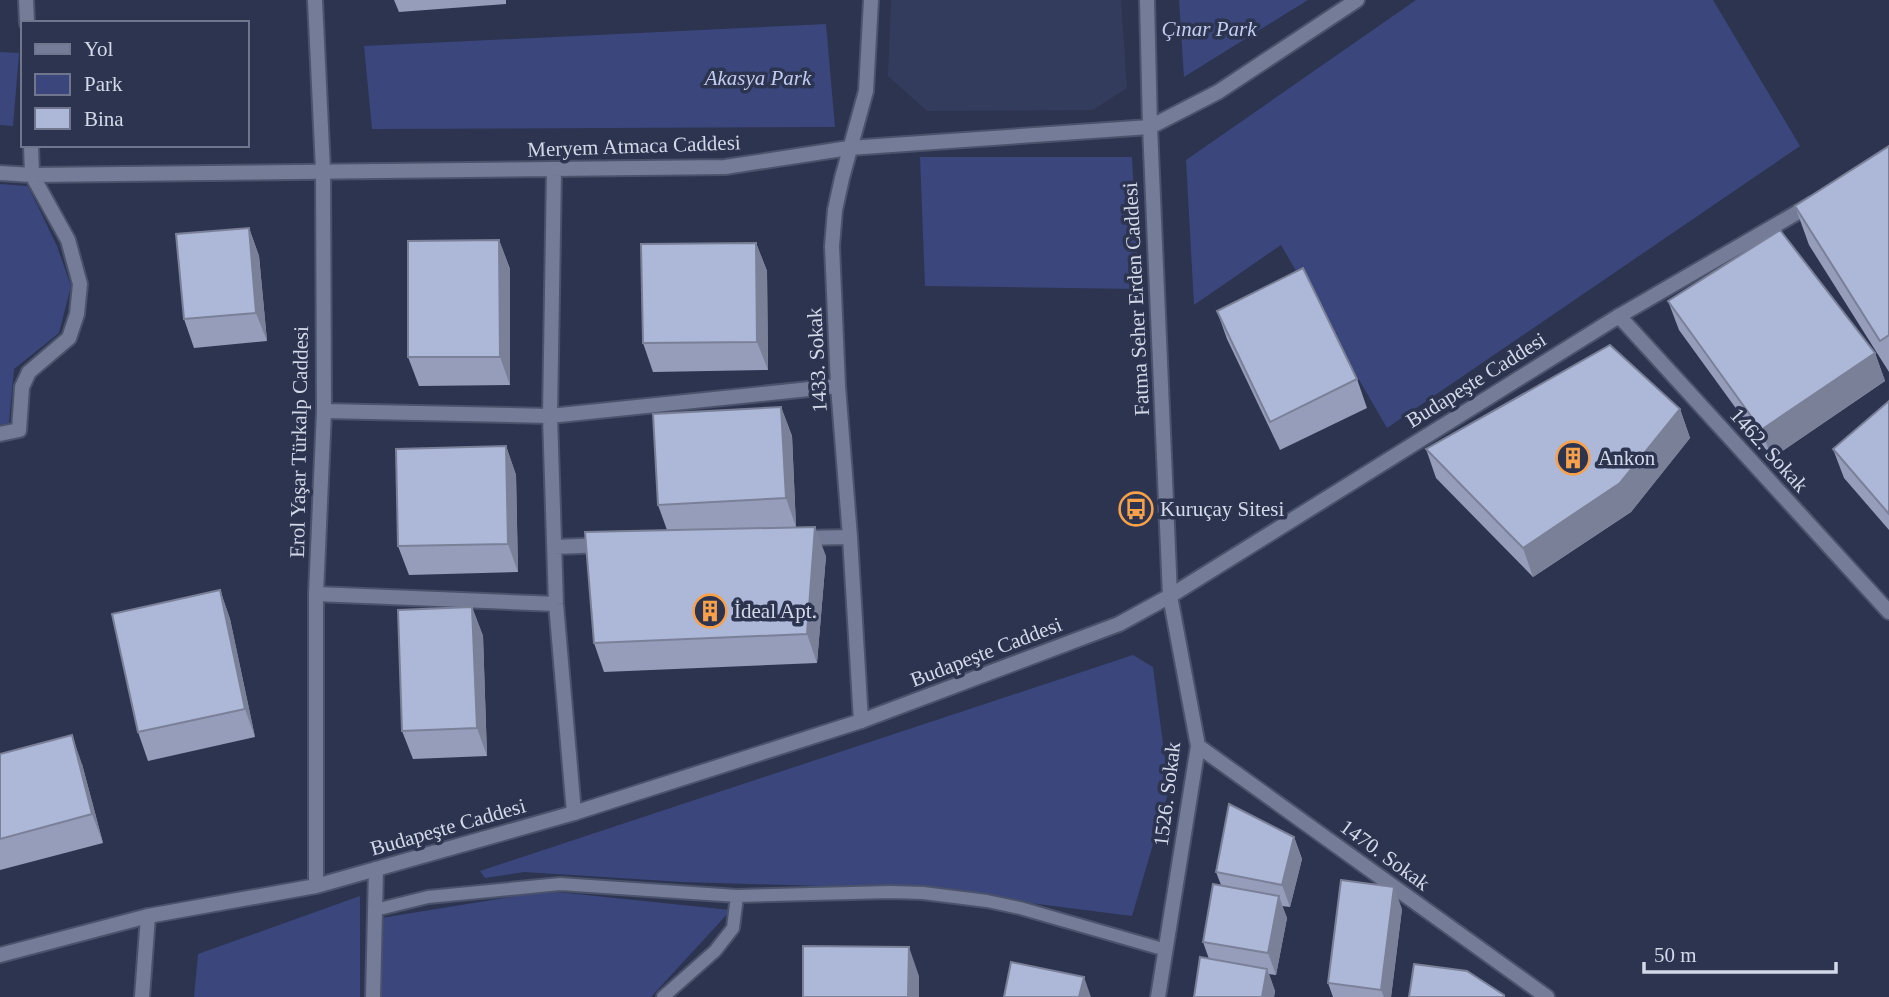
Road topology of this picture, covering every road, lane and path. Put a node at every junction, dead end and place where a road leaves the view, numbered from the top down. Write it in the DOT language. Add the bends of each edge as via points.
graph roads {
  1 [pos="26,0"];
  2 [pos="315,0"];
  3 [pos="871,0"];
  4 [pos="1147,0"];
  5 [pos="1357,0"];
  6 [pos="27,21"];
  7 [pos="1150,127"];
  8 [pos="31,147"];
  9 [pos="849,148"];
  10 [pos="323,170"];
  11 [pos="554,170"];
  12 [pos="0,173"];
  13 [pos="32,175"];
  14 [pos="1830,194"];
  15 [pos="1619,316"];
  16 [pos="838,386"];
  17 [pos="324,411"];
  18 [pos="550,416"];
  19 [pos="0,434"];
  20 [pos="850,537"];
  21 [pos="783,539"];
  22 [pos="622,545"];
  23 [pos="555,547"];
  24 [pos="316,594"];
  25 [pos="1170,596"];
  26 [pos="556,604"];
  27 [pos="1889,612"];
  28 [pos="861,721"];
  29 [pos="1198,746"];
  30 [pos="574,813"];
  31 [pos="376,869"];
  32 [pos="316,886"];
  33 [pos="737,896"];
  34 [pos="375,910"];
  35 [pos="148,916"];
  36 [pos="1167,950"];
  37 [pos="0,955"];
  38 [pos="142,997"];
  39 [pos="373,997"];
  40 [pos="663,997"];
  41 [pos="1158,997"];
  42 [pos="1547,997"];
  1 -- 6 [label="street"];
  2 -- 10 [label="street, Erol Yaşar Türkalp Caddesi"];
  3 -- 9 [label="street, 1433. Sokak" via="866,92"];
  4 -- 7 [label="street, Fatma Seher Erden Caddesi"];
  5 -- 7 [label="street, Meryem Atmaca Caddesi" via="1218,93"];
  7 -- 9 [label="street, Meryem Atmaca Caddesi"];
  7 -- 25 [label="street, Fatma Seher Erden Caddesi"];
  8 -- 13 [label="street"];
  9 -- 11 [label="street, Meryem Atmaca Caddesi" via="725,167"];
  9 -- 16 [label="street, 1433. Sokak" via="832,246"];
  10 -- 11 [label="street, Meryem Atmaca Caddesi"];
  10 -- 13 [label="street, Meryem Atmaca Caddesi"];
  10 -- 17 [label="street, Erol Yaşar Türkalp Caddesi"];
  11 -- 18 [label="street"];
  12 -- 13 [label="street, Meryem Atmaca Caddesi"];
  13 -- 19 [label="street" via="68,240 80,284 77,314 69,338 29,372 22,387 19,430"];
  14 -- 15 [label="street, Budapeşte Caddesi"];
  15 -- 25 [label="street, Budapeşte Caddesi"];
  15 -- 27 [label="street, 1462. Sokak"];
  16 -- 18 [label="street"];
  16 -- 20 [label="street, 1433. Sokak"];
  17 -- 18 [label="street"];
  17 -- 24 [label="street, Erol Yaşar Türkalp Caddesi"];
  18 -- 23 [label="street"];
  20 -- 21 [label="street"];
  20 -- 28 [label="street, 1433. Sokak"];
  22 -- 23 [label="street"];
  23 -- 26 [label="street"];
  24 -- 26 [label="street"];
  24 -- 32 [label="street, Erol Yaşar Türkalp Caddesi"];
  25 -- 28 [label="street, Budapeşte Caddesi" via="1119,624"];
  25 -- 29 [label="street, 1526. Sokak"];
  26 -- 30 [label="street"];
  28 -- 30 [label="street, Budapeşte Caddesi"];
  29 -- 36 [label="street, 1526. Sokak"];
  29 -- 42 [label="street, 1470. Sokak"];
  30 -- 31 [label="street, Budapeşte Caddesi"];
  31 -- 32 [label="street, Budapeşte Caddesi"];
  31 -- 34 [label="street"];
  32 -- 35 [label="street, Budapeşte Caddesi"];
  33 -- 34 [label="lane" via="560,884 428,897"];
  33 -- 36 [label="lane" via="891,892 954,896 1020,908"];
  33 -- 40 [label="lane" via="733,928 715,951"];
  34 -- 39 [label="street"];
  35 -- 37 [label="street, Budapeşte Caddesi"];
  35 -- 38 [label="street"];
  36 -- 41 [label="street, 1526. Sokak"];
}
